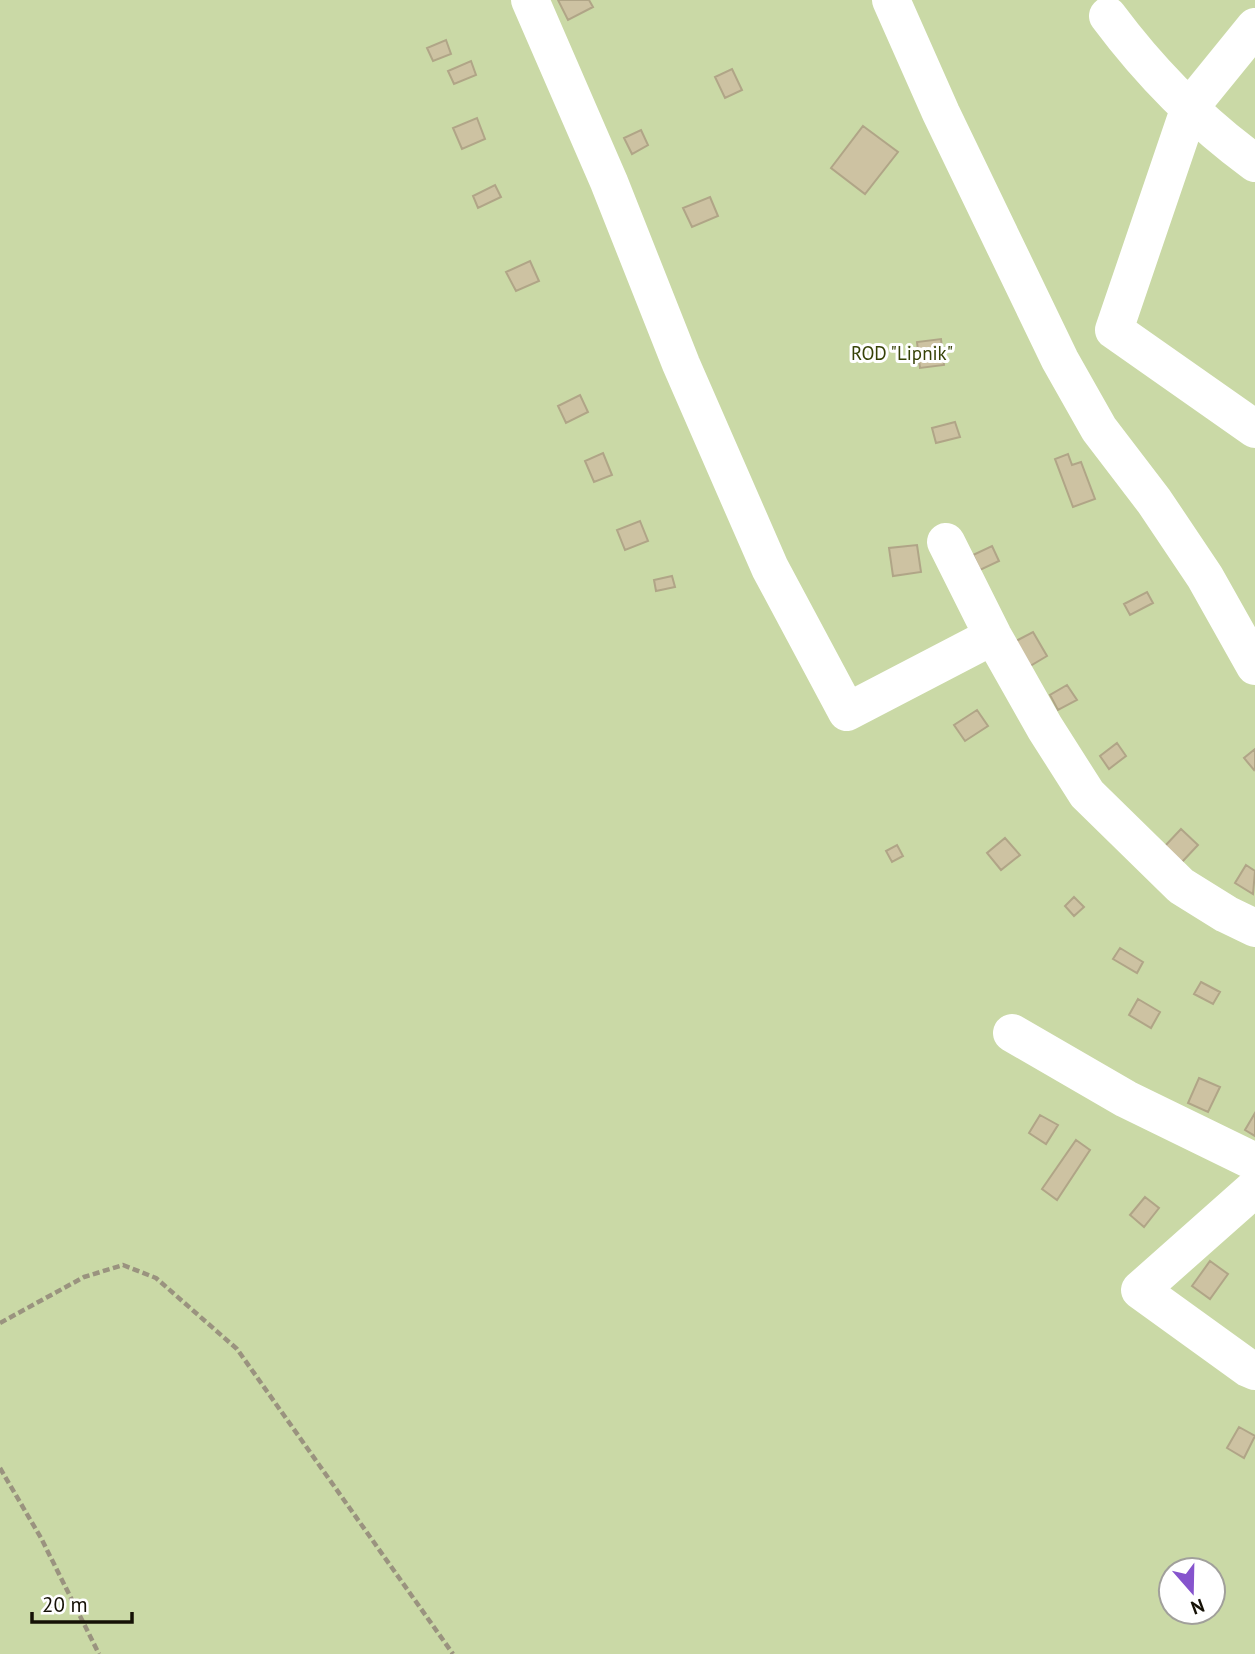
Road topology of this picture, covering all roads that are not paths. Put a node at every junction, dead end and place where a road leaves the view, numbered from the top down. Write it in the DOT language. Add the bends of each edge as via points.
graph roads {
  1 [pos="530,0"];
  2 [pos="891,0"];
  3 [pos="1108,16"];
  4 [pos="1255,27"];
  5 [pos="1190,107"];
  6 [pos="1255,163"];
  7 [pos="1255,429"];
  8 [pos="946,542"];
  9 [pos="993,636"];
  10 [pos="1255,666"];
  11 [pos="1255,928"];
  12 [pos="1012,1033"];
  13 [pos="1255,1162"];
  14 [pos="1255,1188"];
  15 [pos="1255,1371"];
  1 -- 9 [label="lane" via="770,568 846,712"];
  2 -- 10 [label="lane" via="1060,360 1100,429 1205,577"];
  3 -- 5 [label="lane" via="1138,56"];
  4 -- 5 [label="lane"];
  5 -- 6 [label="lane"];
  5 -- 7 [label="lane" via="1114,330"];
  8 -- 9 [label="lane"];
  9 -- 11 [label="lane" via="1087,794 1181,886"];
  12 -- 13 [label="lane" via="1126,1099"];
  14 -- 15 [label="lane" via="1140,1290"];
}
